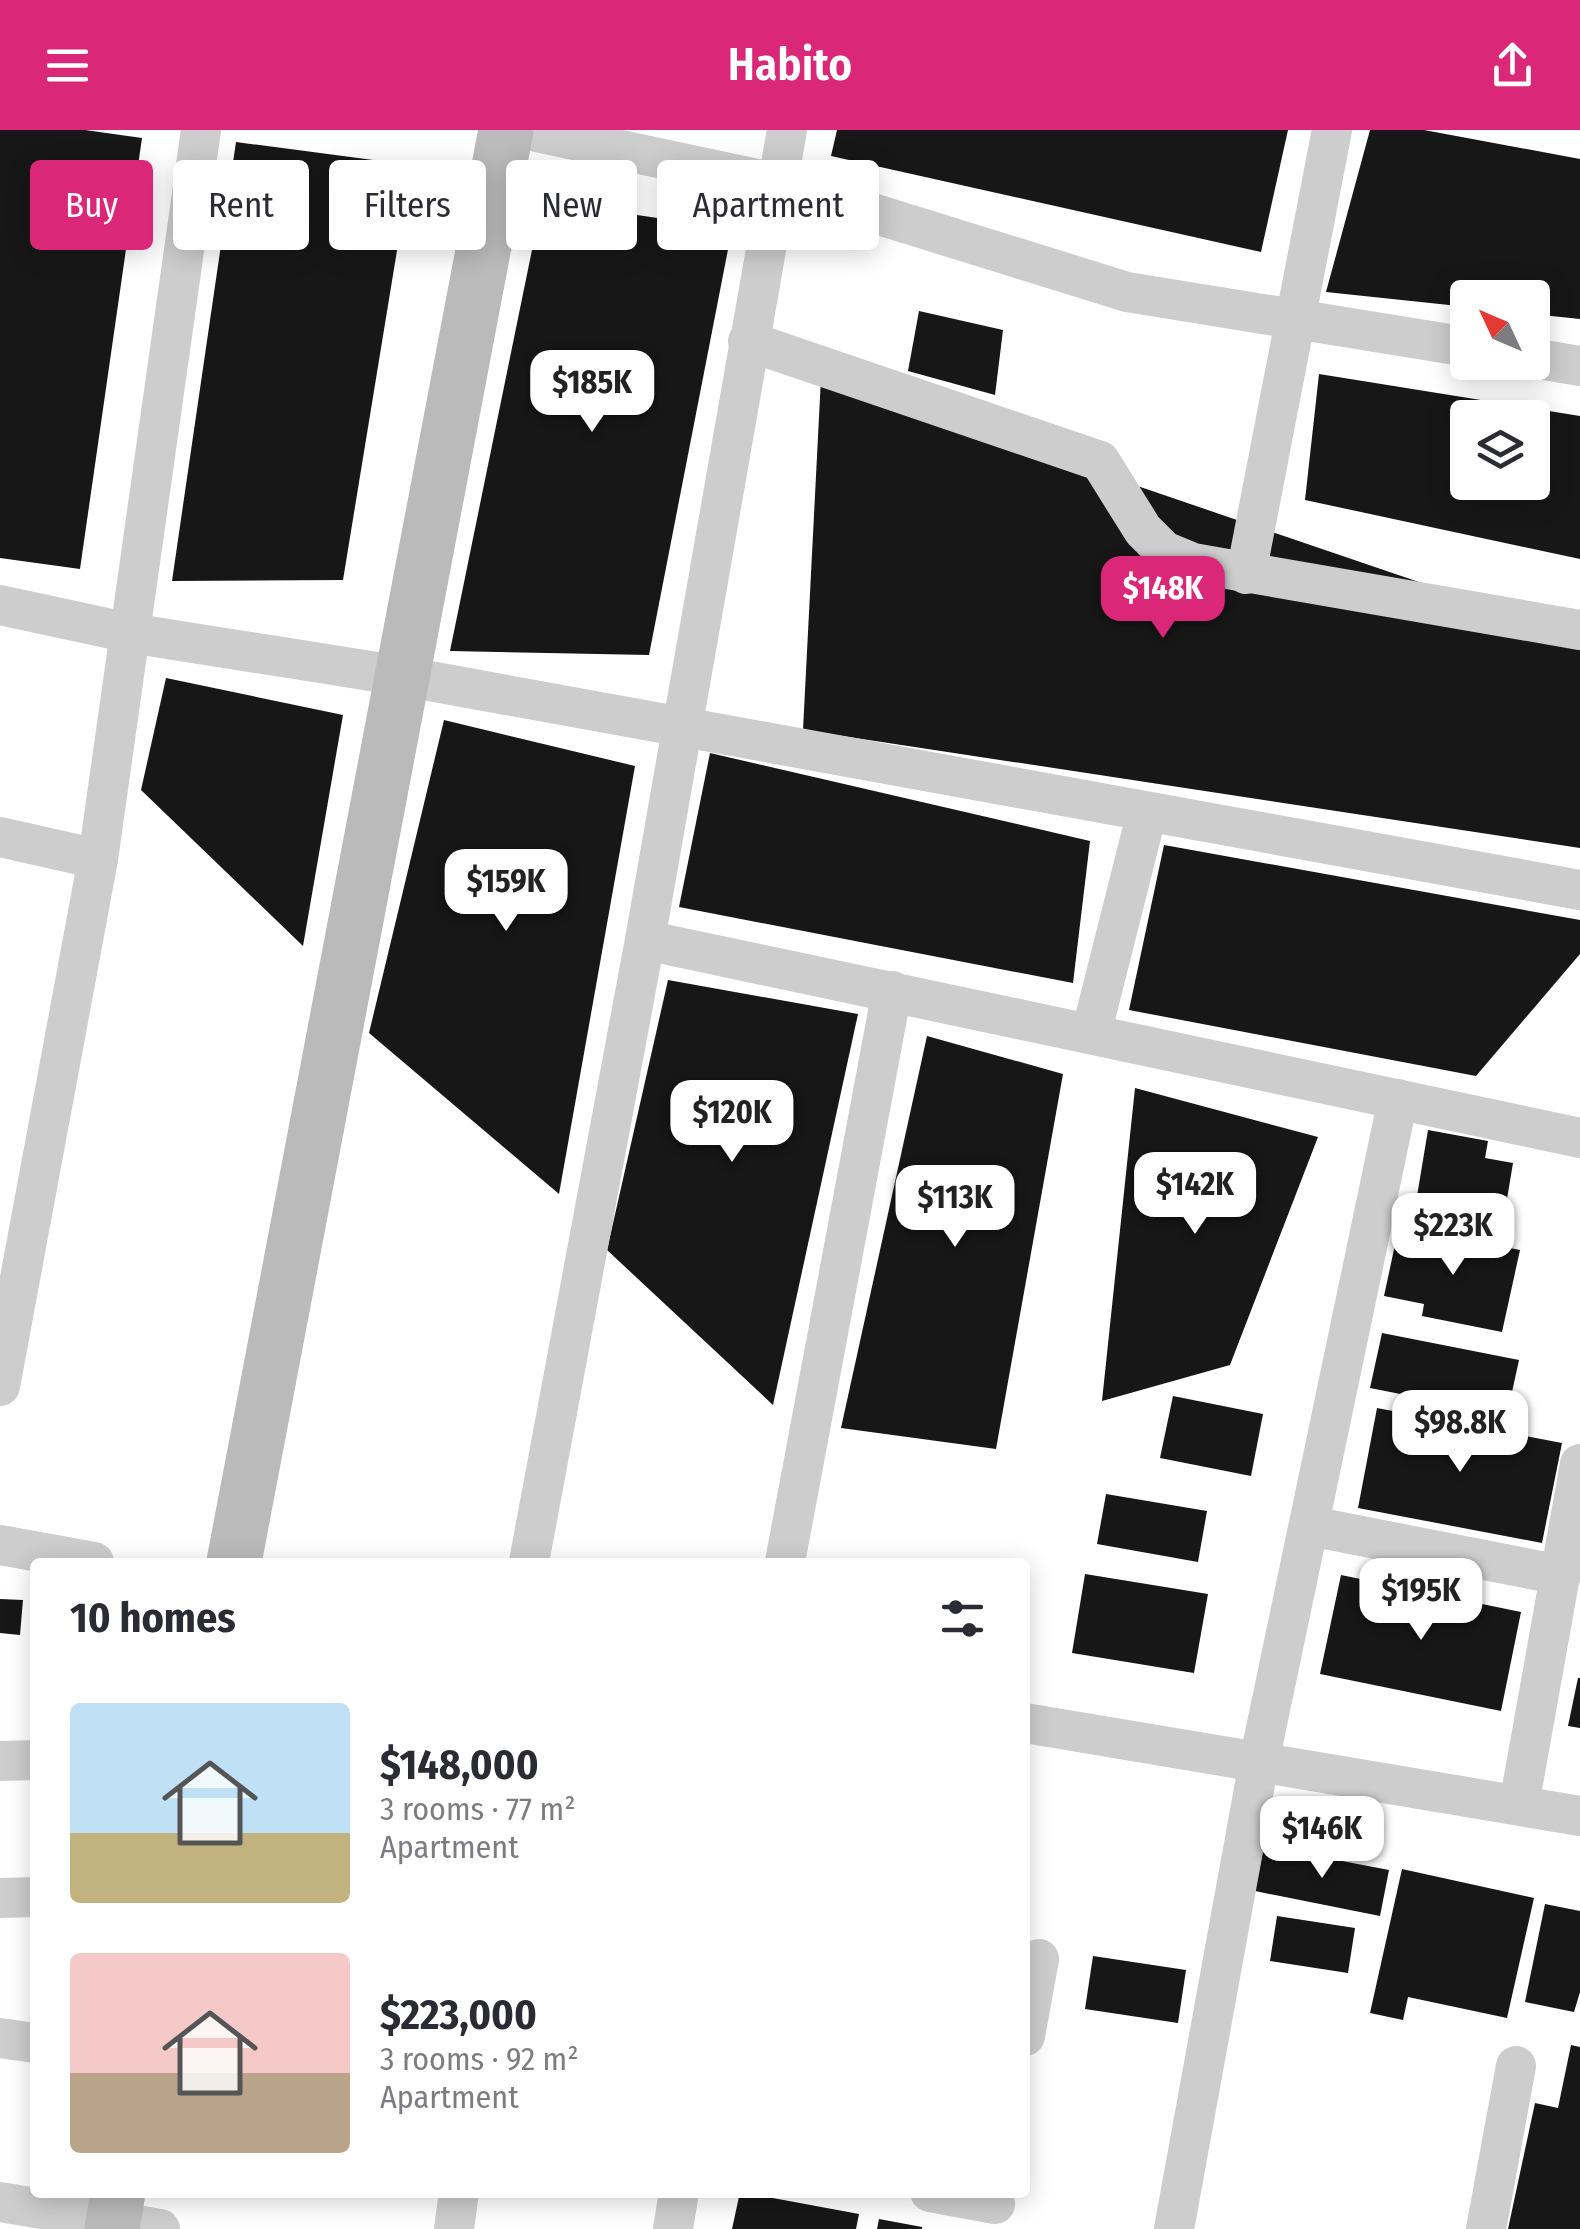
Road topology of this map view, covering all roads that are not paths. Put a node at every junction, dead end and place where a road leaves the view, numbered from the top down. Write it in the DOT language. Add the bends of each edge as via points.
graph roads {
  1 [pos="201,130"];
  2 [pos="506,130"];
  3 [pos="527,130"];
  4 [pos="787,130"];
  5 [pos="1332,130"];
  6 [pos="668,160"];
  7 [pos="781,160"];
  8 [pos="879,215"];
  9 [pos="764,250"];
  10 [pos="1294,319"];
  11 [pos="748,340"];
  12 [pos="1450,345"];
  13 [pos="1550,361"];
  14 [pos="1580,366"];
  15 [pos="1246,574"];
  16 [pos="0,605"];
  17 [pos="1580,630"];
  18 [pos="130,633"];
  19 [pos="402,676"];
  20 [pos="679,727"];
  21 [pos="1147,812"];
  22 [pos="0,837"];
  23 [pos="98,859"];
  24 [pos="1580,890"];
  25 [pos="645,940"];
  26 [pos="892,991"];
  27 [pos="1091,1034"];
  28 [pos="1398,1099"];
  29 [pos="1580,1138"];
  30 [pos="0,1386"];
  31 [pos="1580,1464"];
  32 [pos="1310,1526"];
  33 [pos="0,1545"];
  34 [pos="72,1558"];
  35 [pos="235,1558"];
  36 [pos="530,1558"];
  37 [pos="786,1558"];
  38 [pos="1561,1575"];
  39 [pos="1030,1724"];
  40 [pos="30,1760"];
  41 [pos="0,1761"];
  42 [pos="1259,1762"];
  43 [pos="1519,1805"];
  44 [pos="1580,1816"];
  45 [pos="30,1897"];
  46 [pos="0,1898"];
  47 [pos="1039,1959"];
  48 [pos="1030,2008"];
  49 [pos="0,2038"];
  50 [pos="30,2042"];
  51 [pos="1516,2066"];
  52 [pos="458,2198"];
  53 [pos="678,2198"];
  54 [pos="953,2198"];
  55 [pos="0,2202"];
  56 [pos="995,2209"];
  57 [pos="126,2218"];
  58 [pos="454,2229"];
  59 [pos="674,2229"];
  60 [pos="1174,2229"];
  61 [pos="1486,2229"];
  1 -- 18 [label="street"];
  2 -- 19 [label="street"];
  3 -- 6 [label="street"];
  4 -- 7 [label="street"];
  5 -- 10 [label="street"];
  8 -- 10 [label="street" via="1127,292"];
  9 -- 11 [label="street"];
  10 -- 12 [label="street"];
  10 -- 15 [label="street"];
  11 -- 15 [label="street" via="1085,453 1100,461 1142,530 1164,550"];
  11 -- 20 [label="street"];
  13 -- 14 [label="street"];
  15 -- 17 [label="street"];
  16 -- 18 [label="street"];
  18 -- 19 [label="street"];
  18 -- 23 [label="street"];
  19 -- 20 [label="street"];
  19 -- 35 [label="street"];
  20 -- 21 [label="street"];
  20 -- 25 [label="street"];
  21 -- 24 [label="street"];
  21 -- 27 [label="street"];
  22 -- 23 [label="street"];
  23 -- 30 [label="street"];
  25 -- 26 [label="street"];
  25 -- 36 [label="street"];
  26 -- 27 [label="street"];
  26 -- 37 [label="street"];
  27 -- 28 [label="street"];
  28 -- 29 [label="street"];
  28 -- 32 [label="street"];
  31 -- 38 [label="street"];
  32 -- 38 [label="street"];
  32 -- 42 [label="street"];
  33 -- 34 [label="street"];
  38 -- 43 [label="street"];
  39 -- 42 [label="street"];
  40 -- 41 [label="street"];
  42 -- 43 [label="street"];
  42 -- 60 [label="street"];
  43 -- 44 [label="street"];
  45 -- 46 [label="street"];
  47 -- 48 [label="street"];
  49 -- 50 [label="street"];
  51 -- 61 [label="street"];
  52 -- 58 [label="street"];
  53 -- 59 [label="street"];
  54 -- 56 [label="street"];
  55 -- 57 [label="street"];
}
